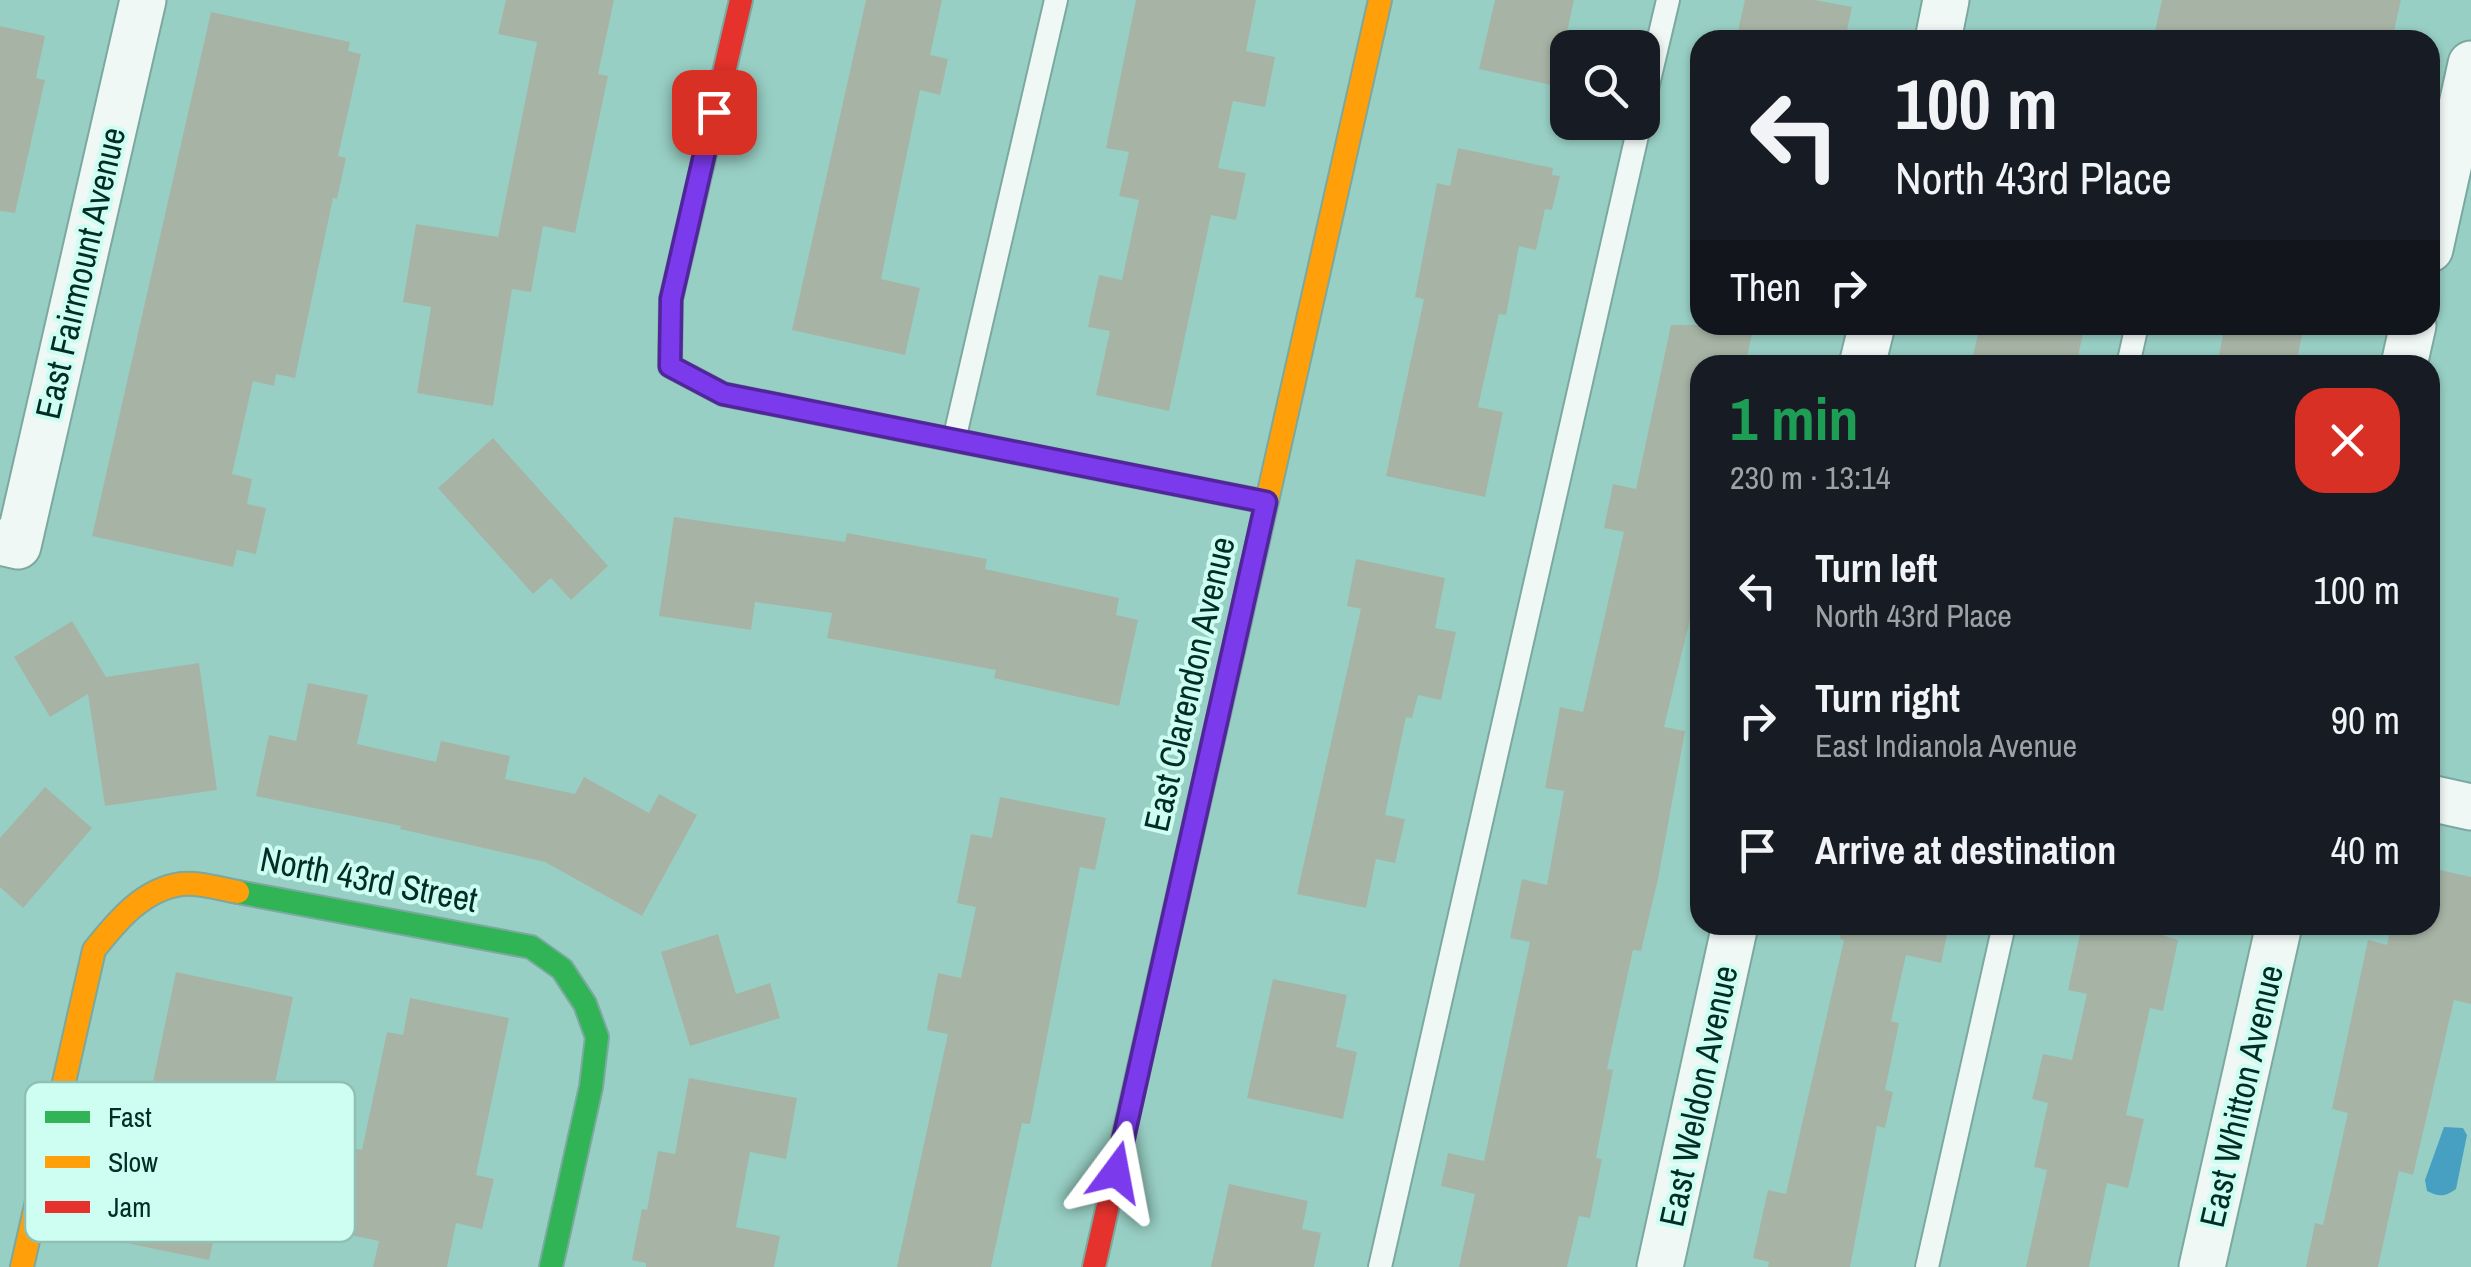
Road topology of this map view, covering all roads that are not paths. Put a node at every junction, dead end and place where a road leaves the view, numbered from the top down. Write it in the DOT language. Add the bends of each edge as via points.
graph roads {
  1 [pos="143,0"];
  2 [pos="741,0"];
  3 [pos="1056,0"];
  4 [pos="1380,0"];
  5 [pos="1668,0"];
  6 [pos="1946,0"];
  7 [pos="1940,30"];
  8 [pos="1660,34"];
  9 [pos="2471,64"];
  10 [pos="1636,140"];
  11 [pos="2440,203"];
  12 [pos="954,440"];
  13 [pos="1266,502"];
  14 [pos="9,544"];
  15 [pos="2440,800"];
  16 [pos="2471,807"];
  17 [pos="1734,935"];
  18 [pos="2002,935"];
  19 [pos="2277,935"];
  20 [pos="64,1082"];
  21 [pos="28,1242"];
  22 [pos="22,1267"];
  23 [pos="551,1267"];
  24 [pos="1094,1267"];
  25 [pos="1380,1267"];
  26 [pos="1660,1267"];
  27 [pos="1927,1267"];
  28 [pos="2202,1267"];
  1 -- 14 [label="street, East Fairmount Avenue"];
  2 -- 12 [label="street" via="671,299 670,366 723,394"];
  3 -- 12 [label="lane"];
  4 -- 13 [label="street, East Clarendon Avenue"];
  5 -- 8 [label="lane"];
  6 -- 7 [label="street"];
  9 -- 11 [label="street"];
  10 -- 25 [label="lane"];
  12 -- 13 [label="street"];
  13 -- 24 [label="street, East Clarendon Avenue"];
  15 -- 16 [label="street"];
  17 -- 26 [label="street, East Weldon Avenue"];
  18 -- 27 [label="lane"];
  19 -- 28 [label="street, East Whitton Avenue"];
  20 -- 23 [label="street, North 43rd Street" via="94,950 125,910 156,890 185,883 222,888 531,948 562,969 598,1037"];
  21 -- 22 [label="street, North 43rd Street"];
}
